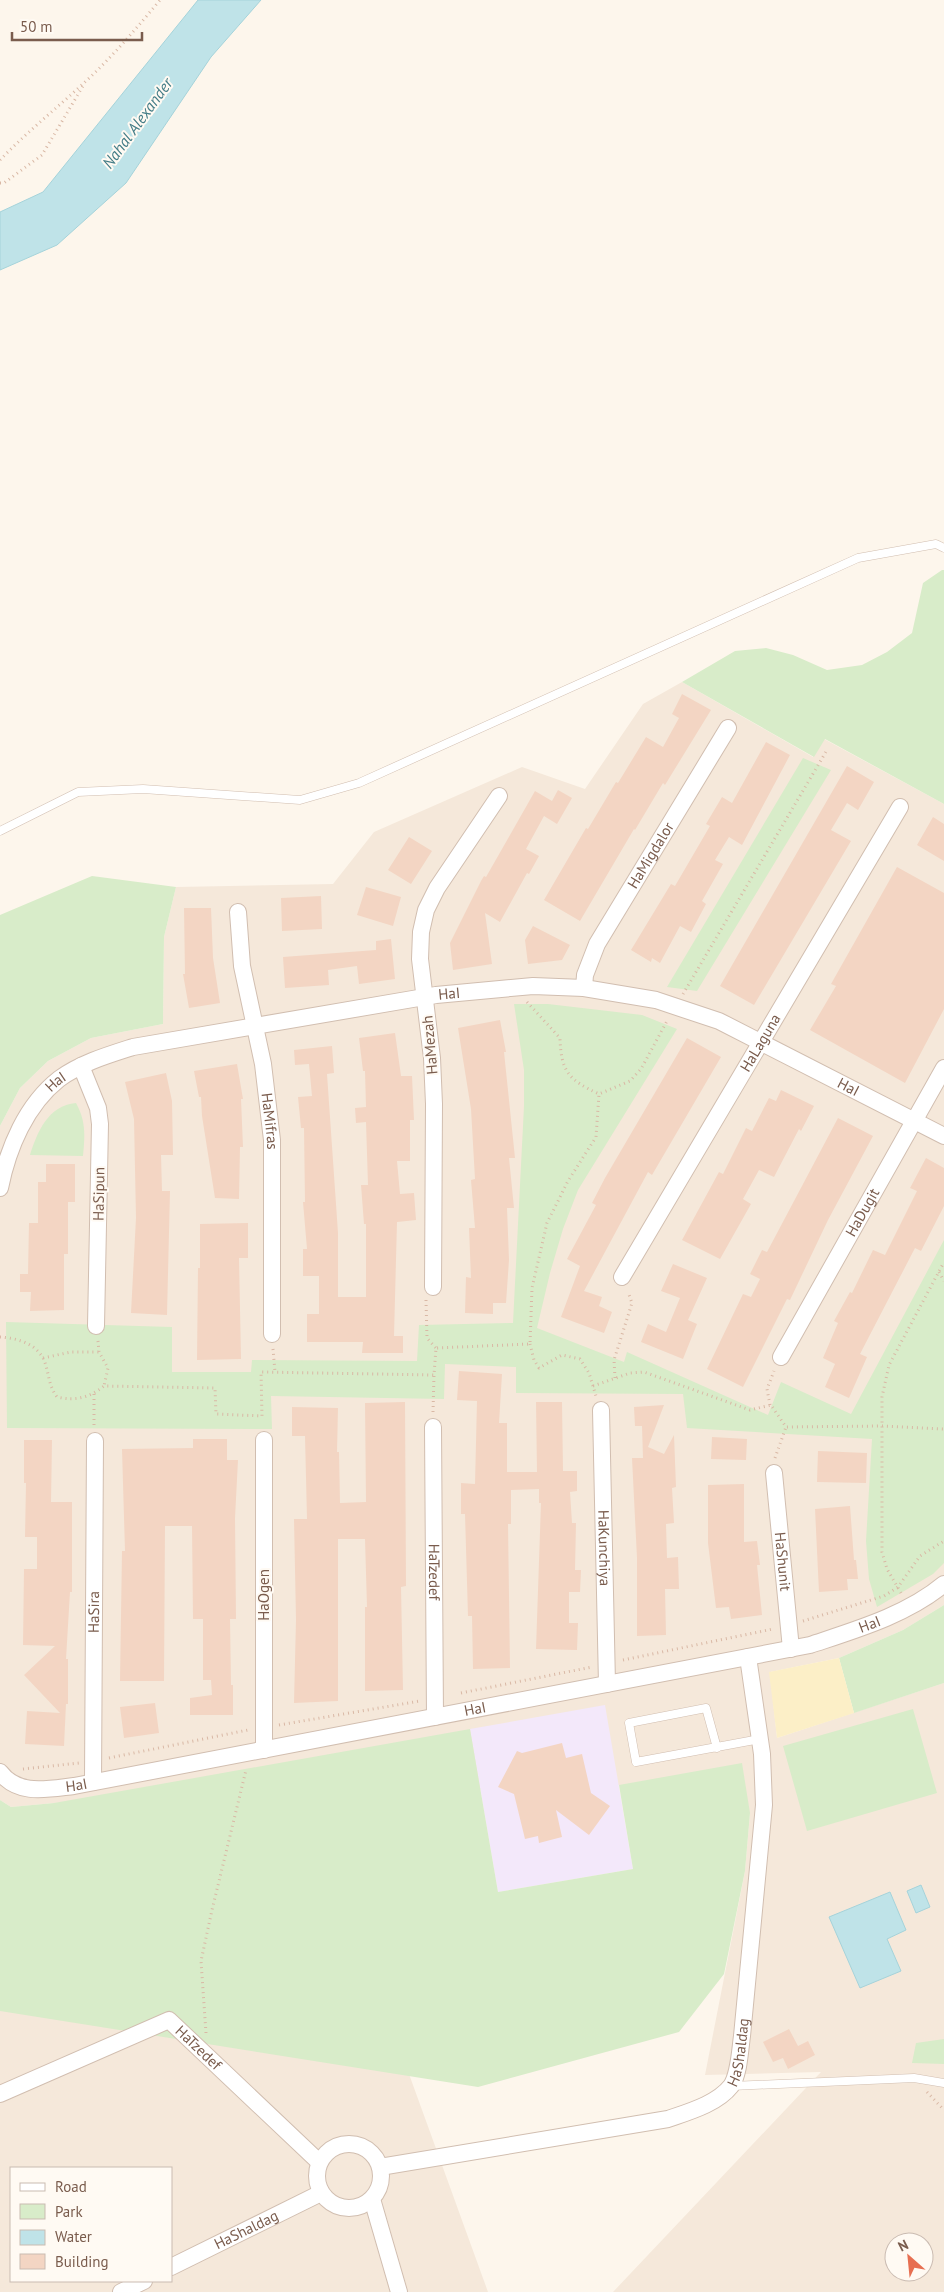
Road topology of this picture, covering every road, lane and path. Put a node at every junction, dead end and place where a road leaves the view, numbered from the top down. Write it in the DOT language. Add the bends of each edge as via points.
graph roads {
  1 [pos="160,0"];
  2 [pos="85,82"];
  3 [pos="0,160"];
  4 [pos="0,183"];
  5 [pos="944,548"];
  6 [pos="728,728"];
  7 [pos="827,750"];
  8 [pos="499,796"];
  9 [pos="900,807"];
  10 [pos="0,831"];
  11 [pos="238,912"];
  12 [pos="513,987"];
  13 [pos="584,988"];
  14 [pos="425,997"];
  15 [pos="676,1006"];
  16 [pos="255,1026"];
  17 [pos="761,1042"];
  18 [pos="81,1066"];
  19 [pos="944,1068"];
  20 [pos="599,1094"];
  21 [pos="914,1121"];
  22 [pos="944,1136"];
  23 [pos="0,1188"];
  24 [pos="944,1262"];
  25 [pos="939,1272"];
  26 [pos="622,1277"];
  27 [pos="944,1281"];
  28 [pos="433,1287"];
  29 [pos="96,1326"];
  30 [pos="272,1334"];
  31 [pos="0,1338"];
  32 [pos="530,1344"];
  33 [pos="436,1348"];
  34 [pos="99,1352"];
  35 [pos="781,1357"];
  36 [pos="43,1358"];
  37 [pos="275,1372"];
  38 [pos="434,1375"];
  39 [pos="615,1378"];
  40 [pos="104,1386"];
  41 [pos="593,1386"];
  42 [pos="94,1394"];
  43 [pos="770,1405"];
  44 [pos="601,1410"];
  45 [pos="881,1426"];
  46 [pos="433,1427"];
  47 [pos="786,1427"];
  48 [pos="944,1429"];
  49 [pos="264,1440"];
  50 [pos="95,1441"];
  51 [pos="774,1474"];
  52 [pos="944,1541"];
  53 [pos="944,1584"];
  54 [pos="898,1587"];
  55 [pos="909,1606"];
  56 [pos="792,1649"];
  57 [pos="748,1657"];
  58 [pos="607,1684"];
  59 [pos="435,1717"];
  60 [pos="760,1739"];
  61 [pos="718,1748"];
  62 [pos="257,1751"];
  63 [pos="0,1772"];
  64 [pos="93,1782"];
  65 [pos="208,2057"];
  66 [pos="944,2084"];
  67 [pos="731,2086"];
  68 [pos="0,2094"];
  69 [pos="319,2162"];
  70 [pos="380,2167"];
  71 [pos="321,2193"];
  72 [pos="372,2199"];
  73 [pos="172,2267"];
  74 [pos="142,2282"];
  75 [pos="121,2292"];
  76 [pos="399,2292"];
  1 -- 2 [label="path" via="128,40"];
  2 -- 3 [label="path"];
  2 -- 4 [label="path" via="42,156"];
  5 -- 10 [label="lane" via="936,544 858,558 359,783 300,800 143,789 78,792"];
  6 -- 13 [label="street, HaMigdalor" via="597,944 585,975"];
  7 -- 15 [label="path"];
  8 -- 14 [label="street, HaMezah" via="437,888 426,910 420,959"];
  9 -- 17 [label="street, HaLaguna"];
  11 -- 16 [label="street, HaMifras" via="242,966"];
  12 -- 13 [label="street, HaI"];
  12 -- 14 [label="street, HaI"];
  12 -- 20 [label="path" via="560,1038 561,1060 568,1074 582,1087"];
  13 -- 15 [label="street, HaI"];
  14 -- 16 [label="street, HaI"];
  14 -- 28 [label="street, HaMezah" via="434,1104"];
  15 -- 17 [label="street, HaI" via="719,1021"];
  15 -- 20 [label="path" via="630,1081"];
  16 -- 18 [label="street, HaI" via="133,1047"];
  16 -- 30 [label="street, HaMifras" via="272,1140"];
  17 -- 21 [label="street, HaI"];
  17 -- 26 [label="street, HaLaguna"];
  18 -- 23 [label="street, HaI" via="59,1080 34,1105 11,1149"];
  18 -- 29 [label="street, HaSipun" via="98,1108 100,1124"];
  19 -- 21 [label="street, HaDugit"];
  20 -- 32 [label="path" via="596,1137 568,1181 547,1223 532,1288"];
  21 -- 22 [label="street, HaI"];
  21 -- 35 [label="street, HaDugit"];
  24 -- 25 [label="path"];
  25 -- 27 [label="path"];
  25 -- 45 [label="path" via="889,1365 882,1397"];
  26 -- 39 [label="path" via="632,1303 614,1360"];
  28 -- 33 [label="path" via="426,1298 427,1338"];
  29 -- 34 [label="path"];
  30 -- 37 [label="path"];
  31 -- 36 [label="path" via="26,1342"];
  32 -- 33 [label="path"];
  32 -- 41 [label="path" via="539,1368 562,1355 580,1359"];
  33 -- 38 [label="path"];
  34 -- 36 [label="path" via="71,1352"];
  34 -- 40 [label="path" via="108,1368"];
  35 -- 43 [label="path" via="767,1389"];
  36 -- 42 [label="path" via="57,1397 71,1400"];
  37 -- 38 [label="path"];
  37 -- 40 [label="path" via="261,1372 262,1416 216,1414 215,1388"];
  38 -- 46 [label="path"];
  39 -- 41 [label="path"];
  39 -- 43 [label="path" via="630,1372 644,1372 750,1410"];
  40 -- 42 [label="path"];
  41 -- 44 [label="path"];
  42 -- 50 [label="path"];
  43 -- 47 [label="path"];
  44 -- 58 [label="street, HaKunchiya"];
  45 -- 47 [label="path"];
  45 -- 48 [label="path"];
  45 -- 54 [label="path" via="882,1552 887,1569"];
  46 -- 59 [label="street, HaTzedef"];
  47 -- 51 [label="path" via="775,1454"];
  49 -- 62 [label="street, HaOgen"];
  50 -- 64 [label="street, HaSira"];
  51 -- 56 [label="street, HaShunit"];
  52 -- 54 [label="path" via="920,1556"];
  53 -- 55 [label="street, HaI"];
  54 -- 55 [label="path"];
  55 -- 56 [label="street, HaI" via="846,1633"];
  56 -- 57 [label="street, HaI"];
  57 -- 58 [label="street, HaI"];
  57 -- 60 [label="street, HaShaldag"];
  58 -- 59 [label="street, HaI"];
  59 -- 62 [label="street, HaI"];
  60 -- 61 [label="lane"];
  60 -- 67 [label="street, HaShaldag" via="764,1772 761,1853 742,2036"];
  61 -- 61 [label="lane" via="706,1708 629,1723 636,1762"];
  62 -- 64 [label="street, HaI"];
  62 -- 65 [label="path" via="212,1910 202,1961"];
  63 -- 64 [label="street, HaI" via="11,1783 35,1790"];
  65 -- 68 [label="street, HaTzedef" via="169,2020"];
  65 -- 69 [label="street, HaTzedef"];
  66 -- 67 [label="lane" via="914,2078"];
  67 -- 70 [label="street, HaShaldag" via="693,2110 668,2119"];
  69 -- 70 [label="street" via="333,2147 345,2143 367,2149 376,2156"];
  69 -- 71 [label="street" via="316,2179"];
  70 -- 72 [label="street" via="378,2189"];
  71 -- 72 [label="street" via="328,2201 343,2208 354,2208"];
  71 -- 73 [label="street, HaShaldag"];
  72 -- 76 [label="street"];
  74 -- 75 [label="street"];
}
